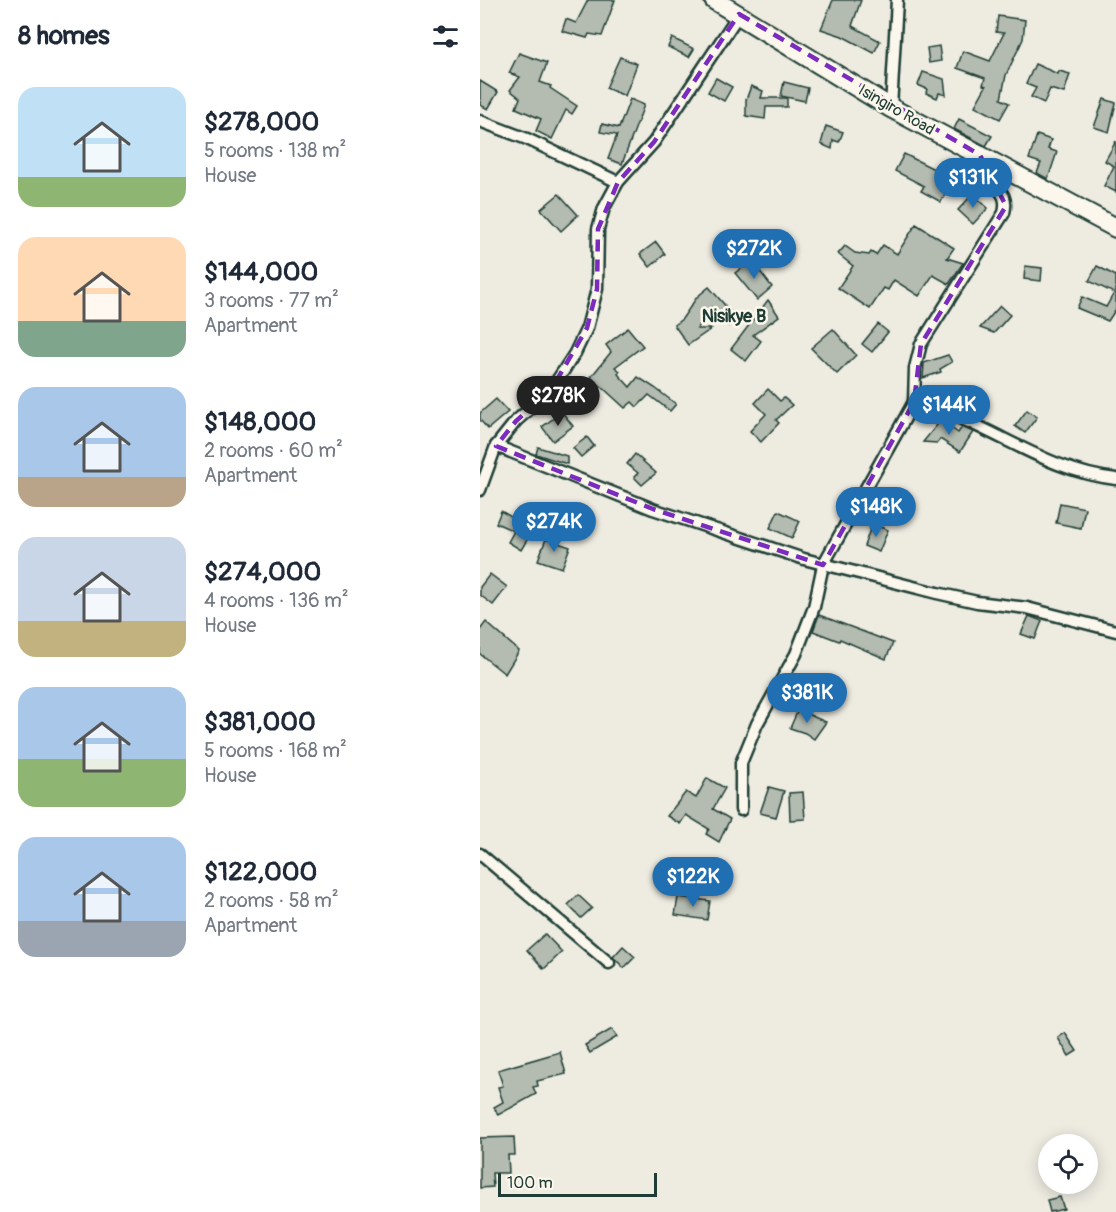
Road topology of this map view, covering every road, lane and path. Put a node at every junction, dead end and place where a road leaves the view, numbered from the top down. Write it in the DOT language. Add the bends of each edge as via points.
graph roads {
  1 [pos="714,0"];
  2 [pos="897,0"];
  3 [pos="739,14"];
  4 [pos="891,108"];
  5 [pos="480,121"];
  6 [pos="981,155"];
  7 [pos="618,182"];
  8 [pos="1116,228"];
  9 [pos="914,402"];
  10 [pos="496,446"];
  11 [pos="1116,479"];
  12 [pos="481,483"];
  13 [pos="824,565"];
  14 [pos="1116,631"];
  15 [pos="741,810"];
  16 [pos="480,854"];
  17 [pos="609,963"];
  1 -- 3 [label="main road, Isingiro Road"];
  2 -- 4 [label="street"];
  3 -- 4 [label="main road, Isingiro Road"];
  3 -- 7 [label="street" via="654,142"];
  4 -- 6 [label="main road, Isingiro Road"];
  5 -- 7 [label="street" via="527,138"];
  6 -- 8 [label="main road, Isingiro Road"];
  6 -- 9 [label="street" via="988,176 1006,198 1004,213 921,344 915,368"];
  7 -- 10 [label="street" via="604,207 598,229 597,289 587,328 551,390 516,421"];
  9 -- 11 [label="street" via="960,418 1054,463"];
  9 -- 13 [label="street"];
  10 -- 12 [label="street"];
  10 -- 13 [label="street" via="653,509"];
  13 -- 14 [label="street" via="967,600 1066,616"];
  13 -- 15 [label="street" via="814,607 796,654 757,724 741,763"];
  16 -- 17 [label="street"];
}
